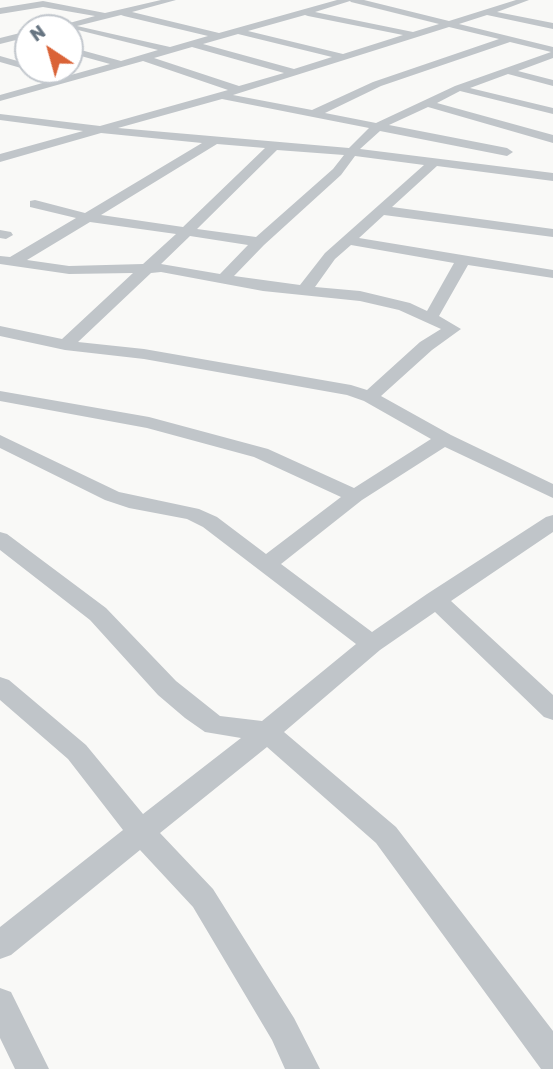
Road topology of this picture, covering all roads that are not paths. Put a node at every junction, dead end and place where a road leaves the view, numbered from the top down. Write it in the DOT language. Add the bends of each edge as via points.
graph roads {
  1 [pos="172,0"];
  2 [pos="346,0"];
  3 [pos="354,0"];
  4 [pos="502,0"];
  5 [pos="523,3"];
  6 [pos="0,11"];
  7 [pos="303,11"];
  8 [pos="122,12"];
  9 [pos="488,13"];
  10 [pos="109,15"];
  11 [pos="84,21"];
  12 [pos="451,23"];
  13 [pos="553,26"];
  14 [pos="236,30"];
  15 [pos="84,32"];
  16 [pos="217,35"];
  17 [pos="413,35"];
  18 [pos="510,39"];
  19 [pos="189,43"];
  20 [pos="168,50"];
  21 [pos="553,52"];
  22 [pos="84,54"];
  23 [pos="142,57"];
  24 [pos="342,57"];
  25 [pos="118,64"];
  26 [pos="508,71"];
  27 [pos="293,72"];
  28 [pos="84,73"];
  29 [pos="553,83"];
  30 [pos="45,84"];
  31 [pos="459,88"];
  32 [pos="239,89"];
  33 [pos="220,95"];
  34 [pos="1,97"];
  35 [pos="426,103"];
  36 [pos="553,111"];
  37 [pos="313,114"];
  38 [pos="0,117"];
  39 [pos="380,125"];
  40 [pos="99,128"];
  41 [pos="553,139"];
  42 [pos="214,141"];
  43 [pos="275,145"];
  44 [pos="351,152"];
  45 [pos="507,152"];
  46 [pos="0,158"];
  47 [pos="433,163"];
  48 [pos="553,177"];
  49 [pos="35,204"];
  50 [pos="380,210"];
  51 [pos="87,217"];
  52 [pos="186,233"];
  53 [pos="553,233"];
  54 [pos="348,240"];
  55 [pos="259,242"];
  56 [pos="463,260"];
  57 [pos="6,262"];
  58 [pos="146,267"];
  59 [pos="553,274"];
  60 [pos="223,278"];
  61 [pos="304,291"];
  62 [pos="431,317"];
  63 [pos="8,333"];
  64 [pos="65,345"];
  65 [pos="0,348"];
  66 [pos="0,396"];
  67 [pos="370,397"];
  68 [pos="444,439"];
  69 [pos="0,441"];
  70 [pos="553,492"];
  71 [pos="355,496"];
  72 [pos="553,522"];
  73 [pos="0,539"];
  74 [pos="268,563"];
  75 [pos="435,599"];
  76 [pos="372,644"];
  77 [pos="0,686"];
  78 [pos="553,710"];
  79 [pos="267,732"];
  80 [pos="141,832"];
  81 [pos="0,945"];
  82 [pos="0,1003"];
  83 [pos="553,1058"];
  84 [pos="32,1069"];
  85 [pos="303,1069"];
  1 -- 8 [label="street"];
  2 -- 7 [label="street"];
  3 -- 12 [label="street"];
  4 -- 5 [label="street"];
  5 -- 9 [label="street"];
  6 -- 10 [label="street" via="43,4"];
  7 -- 14 [label="street"];
  7 -- 17 [label="street"];
  8 -- 10 [label="street"];
  8 -- 16 [label="street"];
  9 -- 12 [label="street"];
  9 -- 13 [label="street"];
  10 -- 11 [label="street"];
  12 -- 17 [label="street"];
  12 -- 18 [label="street"];
  14 -- 16 [label="street"];
  14 -- 24 [label="street"];
  15 -- 20 [label="street"];
  16 -- 19 [label="street"];
  17 -- 24 [label="street"];
  18 -- 21 [label="street"];
  18 -- 37 [label="street" via="377,84"];
  19 -- 20 [label="street"];
  19 -- 27 [label="street"];
  20 -- 23 [label="street"];
  21 -- 26 [label="street"];
  22 -- 25 [label="street"];
  23 -- 25 [label="street"];
  23 -- 32 [label="street"];
  24 -- 27 [label="street"];
  25 -- 28 [label="street"];
  26 -- 29 [label="street"];
  26 -- 31 [label="street"];
  27 -- 32 [label="street"];
  30 -- 34 [label="street"];
  31 -- 35 [label="street"];
  31 -- 36 [label="street"];
  32 -- 33 [label="street"];
  33 -- 37 [label="street"];
  33 -- 40 [label="street"];
  35 -- 39 [label="street"];
  35 -- 41 [label="street"];
  37 -- 39 [label="street"];
  38 -- 40 [label="street"];
  39 -- 44 [label="street"];
  39 -- 45 [label="street"];
  40 -- 42 [label="street"];
  40 -- 46 [label="street"];
  42 -- 43 [label="street"];
  42 -- 51 [label="street"];
  43 -- 44 [label="street"];
  43 -- 52 [label="street"];
  44 -- 47 [label="street"];
  44 -- 55 [label="street" via="337,172"];
  47 -- 48 [label="street"];
  47 -- 50 [label="street"];
  49 -- 51 [label="street"];
  50 -- 53 [label="street"];
  50 -- 54 [label="street"];
  51 -- 52 [label="street"];
  51 -- 57 [label="street"];
  52 -- 55 [label="street"];
  52 -- 58 [label="street"];
  54 -- 56 [label="street"];
  54 -- 61 [label="street"];
  55 -- 60 [label="street"];
  56 -- 59 [label="street"];
  56 -- 62 [label="street"];
  57 -- 58 [label="street" via="69,270"];
  58 -- 60 [label="street"];
  58 -- 64 [label="street"];
  60 -- 61 [label="street"];
  61 -- 62 [label="street" via="379,300"];
  62 -- 67 [label="street" via="452,331 426,346"];
  63 -- 64 [label="street"];
  63 -- 65 [label="street"];
  64 -- 67 [label="street" via="309,381"];
  66 -- 71 [label="street" via="149,423 261,453"];
  67 -- 68 [label="street"];
  68 -- 70 [label="street"];
  68 -- 71 [label="street"];
  69 -- 74 [label="street" via="120,499 211,522"];
  71 -- 74 [label="street"];
  72 -- 75 [label="street"];
  73 -- 79 [label="street" via="98,614 194,711 214,725"];
  74 -- 76 [label="street"];
  75 -- 76 [label="street"];
  75 -- 78 [label="street"];
  76 -- 79 [label="street"];
  77 -- 80 [label="street" via="77,752"];
  79 -- 80 [label="street"];
  79 -- 83 [label="street" via="386,835"];
  80 -- 81 [label="street"];
  80 -- 85 [label="street" via="203,898 284,1029"];
  82 -- 84 [label="street"];
}
